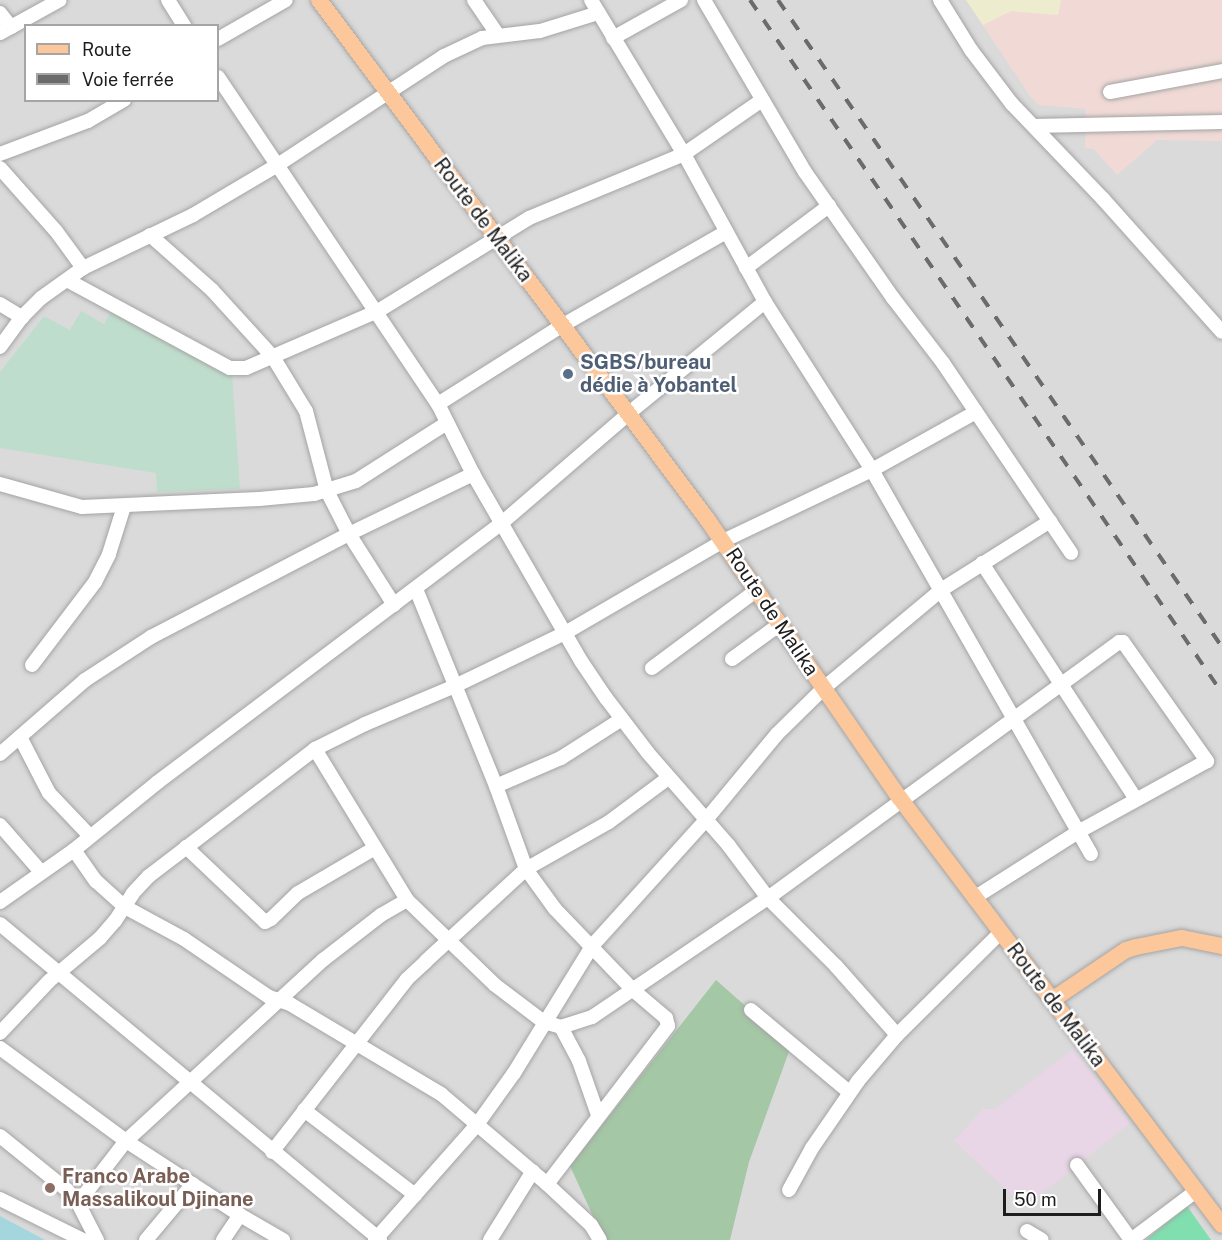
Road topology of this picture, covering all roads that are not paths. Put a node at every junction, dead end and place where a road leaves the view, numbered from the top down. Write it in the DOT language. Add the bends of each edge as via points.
graph roads {
  1 [pos="60,0"];
  2 [pos="168,0"];
  3 [pos="286,0"];
  4 [pos="319,0"];
  5 [pos="474,0"];
  6 [pos="591,0"];
  7 [pos="681,0"];
  8 [pos="704,0"];
  9 [pos="940,0"];
  10 [pos="0,13"];
  11 [pos="598,13"];
  12 [pos="183,24"];
  13 [pos="5,30"];
  14 [pos="498,35"];
  15 [pos="219,38"];
  16 [pos="613,38"];
  17 [pos="1222,71"];
  18 [pos="219,79"];
  19 [pos="389,92"];
  20 [pos="1110,92"];
  21 [pos="762,100"];
  22 [pos="121,102"];
  23 [pos="1222,122"];
  24 [pos="1034,126"];
  25 [pos="0,154"];
  26 [pos="684,154"];
  27 [pos="276,166"];
  28 [pos="0,168"];
  29 [pos="829,206"];
  30 [pos="726,232"];
  31 [pos="150,235"];
  32 [pos="496,239"];
  33 [pos="83,268"];
  34 [pos="746,268"];
  35 [pos="66,280"];
  36 [pos="765,302"];
  37 [pos="0,304"];
  38 [pos="378,311"];
  39 [pos="22,317"];
  40 [pos="563,326"];
  41 [pos="1222,332"];
  42 [pos="0,347"];
  43 [pos="273,357"];
  44 [pos="438,404"];
  45 [pos="976,412"];
  46 [pos="628,414"];
  47 [pos="447,423"];
  48 [pos="872,470"];
  49 [pos="473,474"];
  50 [pos="0,484"];
  51 [pos="327,491"];
  52 [pos="124,506"];
  53 [pos="1050,521"];
  54 [pos="503,522"];
  55 [pos="348,534"];
  56 [pos="723,541"];
  57 [pos="1071,553"];
  58 [pos="982,563"];
  59 [pos="416,589"];
  60 [pos="757,590"];
  61 [pos="941,590"];
  62 [pos="394,605"];
  63 [pos="780,624"];
  64 [pos="565,633"];
  65 [pos="732,659"];
  66 [pos="32,665"];
  67 [pos="652,668"];
  68 [pos="1063,683"];
  69 [pos="455,686"];
  70 [pos="824,688"];
  71 [pos="622,719"];
  72 [pos="1015,719"];
  73 [pos="20,737"];
  74 [pos="315,749"];
  75 [pos="0,754"];
  76 [pos="668,778"];
  77 [pos="496,786"];
  78 [pos="1136,799"];
  79 [pos="901,800"];
  80 [pos="705,820"];
  81 [pos="0,825"];
  82 [pos="1078,832"];
  83 [pos="90,836"];
  84 [pos="186,848"];
  85 [pos="375,848"];
  86 [pos="74,850"];
  87 [pos="1092,854"];
  88 [pos="526,869"];
  89 [pos="41,872"];
  90 [pos="768,898"];
  91 [pos="974,898"];
  92 [pos="407,900"];
  93 [pos="0,902"];
  94 [pos="126,907"];
  95 [pos="0,924"];
  96 [pos="1001,932"];
  97 [pos="447,942"];
  98 [pos="592,946"];
  99 [pos="1222,946"];
  100 [pos="57,973"];
  101 [pos="633,990"];
  102 [pos="1052,1000"];
  103 [pos="280,1002"];
  104 [pos="751,1010"];
  105 [pos="544,1022"];
  106 [pos="561,1027"];
  107 [pos="0,1033"];
  108 [pos="897,1035"];
  109 [pos="356,1045"];
  110 [pos="0,1048"];
  111 [pos="191,1082"];
  112 [pos="849,1092"];
  113 [pos="303,1110"];
  114 [pos="598,1115"];
  115 [pos="476,1126"];
  116 [pos="0,1136"];
  117 [pos="126,1141"];
  118 [pos="272,1152"];
  119 [pos="1077,1165"];
  120 [pos="533,1171"];
  121 [pos="193,1184"];
  122 [pos="547,1184"];
  123 [pos="789,1190"];
  124 [pos="1196,1191"];
  125 [pos="415,1195"];
  126 [pos="0,1199"];
  127 [pos="78,1203"];
  128 [pos="240,1215"];
  129 [pos="1222,1225"];
  130 [pos="1027,1231"];
  131 [pos="377,1239"];
  132 [pos="599,1239"];
  133 [pos="83,1240"];
  134 [pos="97,1240"];
  135 [pos="146,1240"];
  136 [pos="223,1240"];
  137 [pos="284,1240"];
  138 [pos="490,1240"];
  139 [pos="1042,1240"];
  140 [pos="1131,1240"];
  1 -- 13 [label="street"];
  2 -- 12 [label="street"];
  3 -- 15 [label="street"];
  4 -- 19 [label="main road, Route de Malika"];
  5 -- 14 [label="street"];
  6 -- 11 [label="street"];
  7 -- 16 [label="street"];
  8 -- 21 [label="street"];
  9 -- 24 [label="street" via="985,69"];
  10 -- 13 [label="street"];
  11 -- 14 [label="street" via="540,31"];
  11 -- 16 [label="street"];
  14 -- 19 [label="street" via="444,56"];
  16 -- 26 [label="street"];
  17 -- 20 [label="street"];
  18 -- 27 [label="street"];
  19 -- 27 [label="street"];
  19 -- 32 [label="main road, Route de Malika"];
  21 -- 26 [label="street"];
  21 -- 29 [label="street"];
  22 -- 25 [label="street" via="88,121"];
  23 -- 24 [label="street"];
  24 -- 41 [label="street"];
  26 -- 30 [label="street"];
  26 -- 32 [label="street" via="529,218"];
  27 -- 31 [label="street" via="193,215"];
  27 -- 38 [label="street"];
  28 -- 33 [label="street"];
  29 -- 34 [label="street"];
  29 -- 45 [label="street"];
  30 -- 34 [label="street"];
  30 -- 40 [label="street"];
  31 -- 33 [label="street"];
  31 -- 43 [label="street" via="220,298"];
  32 -- 38 [label="street"];
  32 -- 40 [label="main road, Route de Malika"];
  33 -- 35 [label="street"];
  34 -- 36 [label="street"];
  35 -- 39 [label="street"];
  35 -- 43 [label="street" via="230,368 246,368"];
  36 -- 46 [label="street"];
  36 -- 48 [label="street"];
  37 -- 39 [label="street"];
  38 -- 43 [label="street"];
  38 -- 44 [label="street"];
  39 -- 42 [label="street"];
  40 -- 44 [label="street"];
  40 -- 46 [label="main road, Route de Malika"];
  43 -- 51 [label="street" via="306,411"];
  44 -- 47 [label="street"];
  45 -- 48 [label="street"];
  45 -- 53 [label="street"];
  46 -- 54 [label="street"];
  46 -- 56 [label="main road, Route de Malika"];
  47 -- 49 [label="street"];
  47 -- 51 [label="street" via="356,481"];
  48 -- 56 [label="street"];
  48 -- 61 [label="street"];
  49 -- 54 [label="street"];
  49 -- 55 [label="street"];
  50 -- 52 [label="street" via="68,506"];
  51 -- 52 [label="street"];
  51 -- 55 [label="street"];
  52 -- 66 [label="street" via="95,582"];
  53 -- 57 [label="street"];
  53 -- 58 [label="street"];
  54 -- 59 [label="street"];
  54 -- 64 [label="street"];
  55 -- 62 [label="street"];
  55 -- 73 [label="street" via="115,658"];
  56 -- 60 [label="main road, Route de Malika"];
  56 -- 64 [label="street"];
  58 -- 61 [label="street"];
  58 -- 68 [label="street"];
  59 -- 62 [label="street"];
  59 -- 69 [label="street"];
  60 -- 63 [label="main road, Route de Malika"];
  60 -- 67 [label="street"];
  61 -- 70 [label="street"];
  61 -- 72 [label="street"];
  62 -- 83 [label="street"];
  63 -- 65 [label="street"];
  63 -- 70 [label="main road, Route de Malika"];
  64 -- 69 [label="street"];
  64 -- 71 [label="street"];
  68 -- 72 [label="street"];
  68 -- 78 [label="street"];
  68 -- 78 [label="street" via="1124,642 1207,761"];
  69 -- 74 [label="street"];
  69 -- 77 [label="street"];
  70 -- 79 [label="main road, Route de Malika"];
  70 -- 80 [label="street" via="777,734"];
  71 -- 76 [label="street"];
  71 -- 77 [label="street" via="561,758"];
  72 -- 79 [label="street"];
  72 -- 82 [label="street"];
  73 -- 75 [label="street"];
  73 -- 83 [label="street" via="49,793"];
  74 -- 84 [label="street"];
  74 -- 85 [label="street"];
  76 -- 80 [label="street"];
  76 -- 88 [label="street" via="609,822"];
  77 -- 88 [label="street"];
  78 -- 82 [label="street"];
  79 -- 90 [label="street"];
  79 -- 91 [label="main road, Route de Malika"];
  80 -- 90 [label="street"];
  80 -- 98 [label="street"];
  81 -- 89 [label="street"];
  82 -- 87 [label="street"];
  82 -- 91 [label="street"];
  83 -- 86 [label="street"];
  84 -- 85 [label="street" via="265,922 298,893"];
  84 -- 94 [label="street" via="149,876"];
  85 -- 92 [label="street"];
  86 -- 89 [label="street"];
  86 -- 94 [label="street" via="96,881"];
  88 -- 97 [label="street"];
  88 -- 98 [label="street" via="555,909"];
  89 -- 93 [label="street"];
  90 -- 101 [label="street"];
  90 -- 108 [label="street"];
  91 -- 96 [label="main road, Route de Malika"];
  92 -- 97 [label="street"];
  92 -- 103 [label="street" via="323,960"];
  94 -- 100 [label="street" via="100,938"];
  94 -- 103 [label="street" via="184,939"];
  95 -- 100 [label="street"];
  96 -- 102 [label="main road, Route de Malika"];
  96 -- 108 [label="street"];
  97 -- 105 [label="street"];
  97 -- 109 [label="street" via="407,979"];
  98 -- 101 [label="street"];
  98 -- 105 [label="street"];
  99 -- 102 [label="main road" via="1182,938 1143,944 1126,950"];
  100 -- 107 [label="street"];
  100 -- 111 [label="street"];
  101 -- 106 [label="street" via="592,1017"];
  101 -- 114 [label="street" via="666,1017 666,1030"];
  102 -- 124 [label="main road, Route de Malika"];
  103 -- 109 [label="street" via="290,1004"];
  103 -- 111 [label="street"];
  104 -- 112 [label="street"];
  105 -- 106 [label="street"];
  105 -- 115 [label="street"];
  106 -- 114 [label="street" via="579,1061"];
  108 -- 112 [label="street"];
  109 -- 113 [label="street"];
  109 -- 115 [label="street" via="441,1094"];
  110 -- 117 [label="street"];
  111 -- 117 [label="street"];
  111 -- 118 [label="street"];
  112 -- 123 [label="street"];
  113 -- 118 [label="street"];
  113 -- 125 [label="street"];
  114 -- 122 [label="street"];
  115 -- 120 [label="street"];
  115 -- 125 [label="street"];
  116 -- 127 [label="street"];
  117 -- 121 [label="street"];
  117 -- 127 [label="street"];
  118 -- 131 [label="street"];
  119 -- 140 [label="street"];
  120 -- 122 [label="street"];
  120 -- 138 [label="street"];
  121 -- 128 [label="street"];
  121 -- 135 [label="street"];
  122 -- 132 [label="street" via="591,1225"];
  124 -- 129 [label="main road, Route de Malika"];
  124 -- 140 [label="street"];
  125 -- 131 [label="street"];
  126 -- 133 [label="street"];
  127 -- 134 [label="street"];
  128 -- 136 [label="street"];
  128 -- 137 [label="street"];
  130 -- 139 [label="street"];
}
